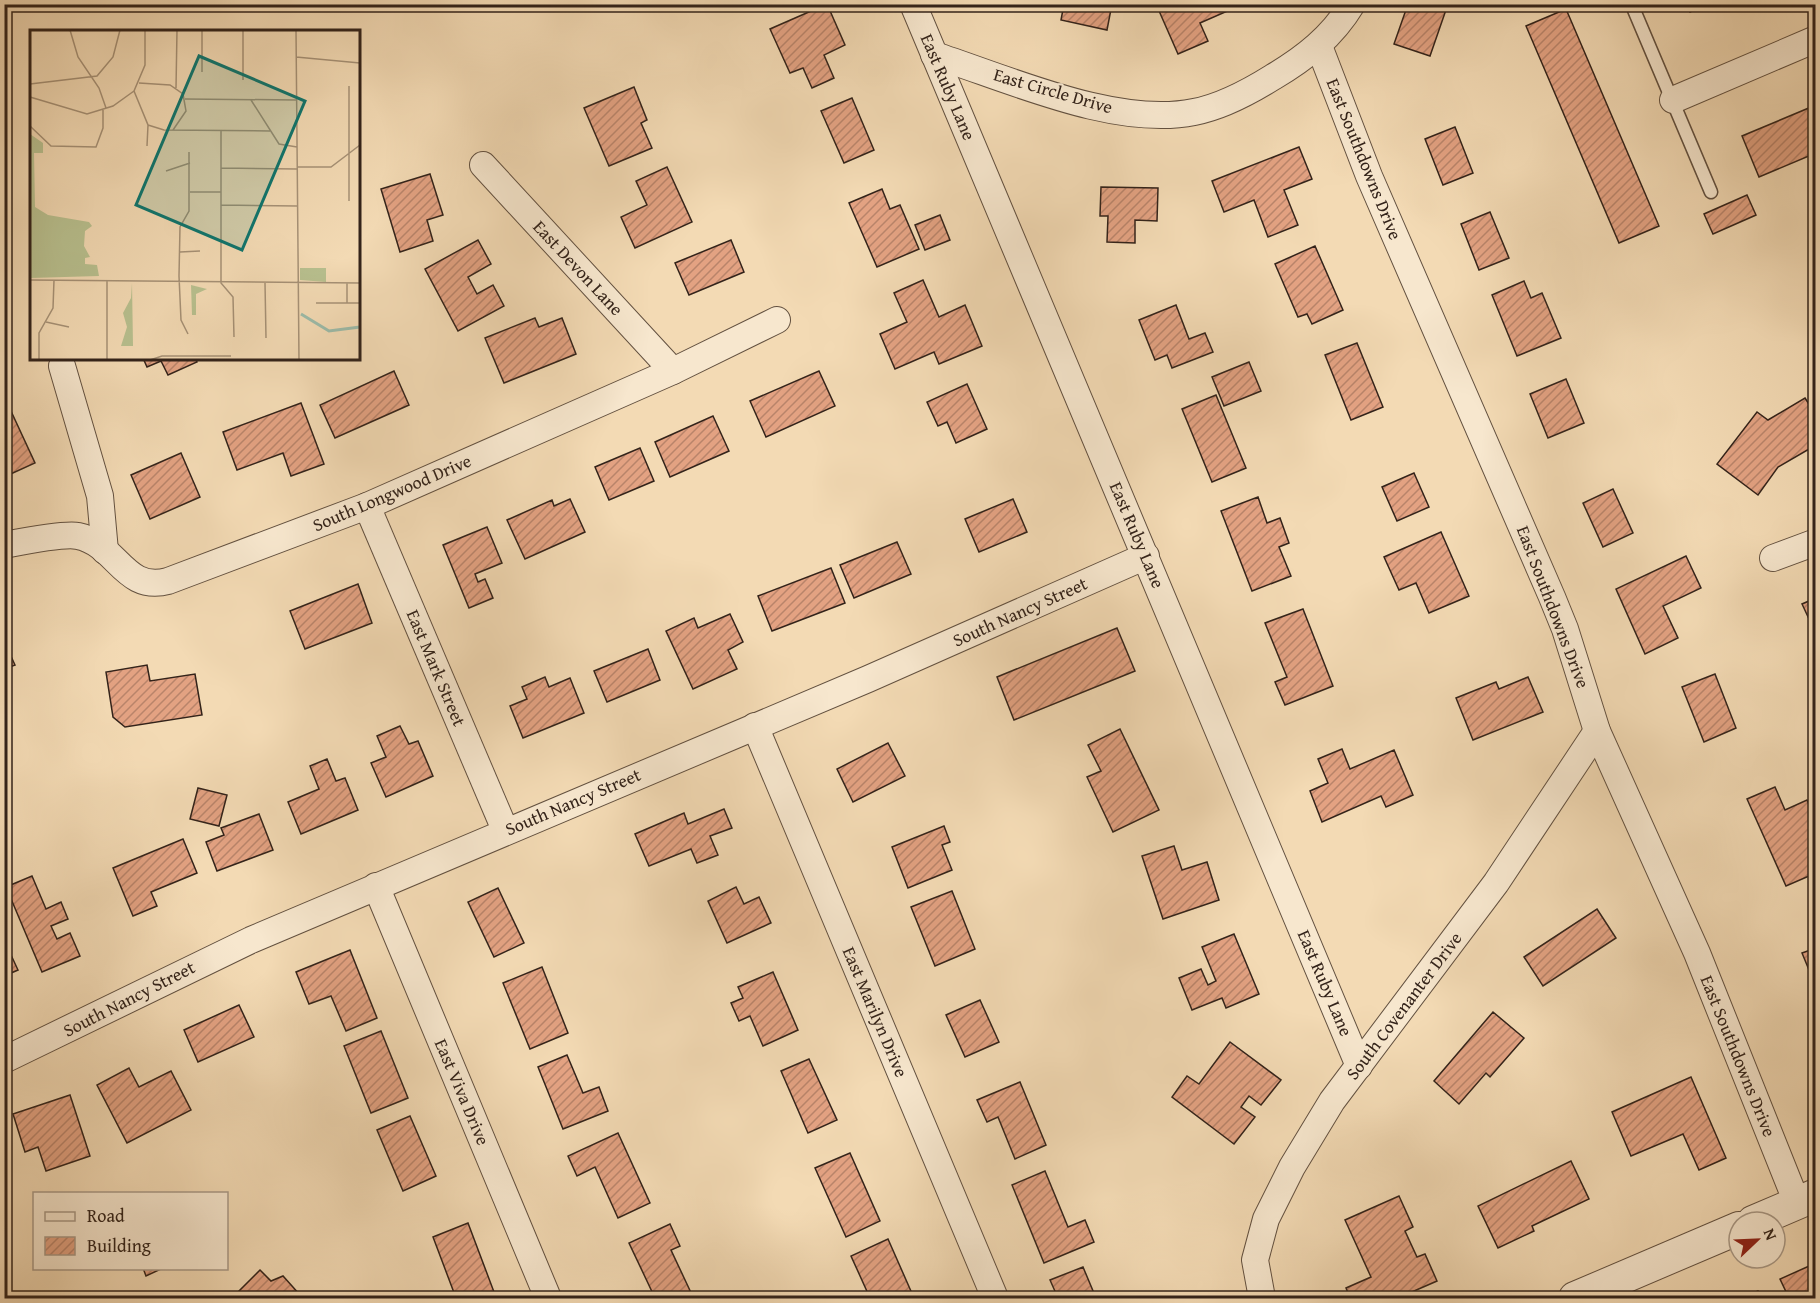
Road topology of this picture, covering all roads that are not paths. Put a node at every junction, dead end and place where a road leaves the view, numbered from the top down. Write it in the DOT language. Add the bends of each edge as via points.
graph roads {
  1 [pos="913,4"];
  2 [pos="1352,4"];
  3 [pos="1634,10"];
  4 [pos="1815,39"];
  5 [pos="1319,46"];
  6 [pos="934,55"];
  7 [pos="1673,100"];
  8 [pos="483,165"];
  9 [pos="1711,192"];
  10 [pos="777,320"];
  11 [pos="62,366"];
  12 [pos="673,371"];
  13 [pos="367,506"];
  14 [pos="1815,542"];
  15 [pos="4,545"];
  16 [pos="105,551"];
  17 [pos="1146,555"];
  18 [pos="1773,558"];
  19 [pos="755,726"];
  20 [pos="1598,731"];
  21 [pos="505,830"];
  22 [pos="376,886"];
  23 [pos="4,1060"];
  24 [pos="1359,1066"];
  25 [pos="1806,1199"];
  26 [pos="1781,1210"];
  27 [pos="1727,1233"];
  28 [pos="548,1299"];
  29 [pos="995,1299"];
  30 [pos="1262,1299"];
  31 [pos="1575,1299"];
  1 -- 6 [label="street, East Ruby Lane"];
  2 -- 5 [label="street, East Circle Drive"];
  3 -- 7 [label="lane"];
  4 -- 7 [label="street"];
  5 -- 6 [label="street, East Circle Drive" via="1241,94 1195,112 1166,116 1088,105"];
  5 -- 20 [label="street, East Southdowns Drive" via="1369,176 1565,629"];
  6 -- 17 [label="street, East Ruby Lane"];
  7 -- 9 [label="lane"];
  8 -- 12 [label="street, East Devon Lane"];
  10 -- 12 [label="street, South Longwood Drive"];
  11 -- 16 [label="street" via="100,496"];
  12 -- 13 [label="street, South Longwood Drive"];
  13 -- 16 [label="street, South Longwood Drive" via="157,584 137,580"];
  13 -- 21 [label="street, East Mark Street"];
  14 -- 18 [label="street"];
  15 -- 16 [label="street, South Longwood Drive" via="76,535"];
  17 -- 19 [label="street, South Nancy Street"];
  17 -- 24 [label="street, East Ruby Lane"];
  19 -- 21 [label="street, South Nancy Street"];
  19 -- 29 [label="street, East Marilyn Drive"];
  20 -- 24 [label="street, South Covenanter Drive" via="1496,884"];
  20 -- 25 [label="street, East Southdowns Drive"];
  21 -- 22 [label="street, South Nancy Street"];
  22 -- 23 [label="street, South Nancy Street" via="189,968"];
  22 -- 28 [label="street, East Viva Drive"];
  24 -- 30 [label="street, South Covenanter Drive" via="1332,1101 1266,1219 1255,1260"];
  25 -- 26 [label="street"];
  27 -- 31 [label="street"];
}
